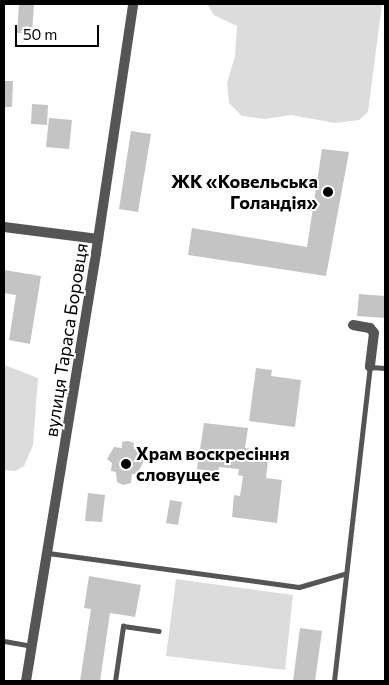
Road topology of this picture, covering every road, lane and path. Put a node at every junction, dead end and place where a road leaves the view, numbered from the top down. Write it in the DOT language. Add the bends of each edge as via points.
graph roads {
  1 [pos="133,4"];
  2 [pos="4,227"];
  3 [pos="98,240"];
  4 [pos="354,325"];
  5 [pos="370,367"];
  6 [pos="385,368"];
  7 [pos="48,553"];
  8 [pos="344,574"];
  9 [pos="159,631"];
  10 [pos="4,641"];
  11 [pos="32,646"];
  12 [pos="26,681"];
  13 [pos="114,681"];
  14 [pos="334,681"];
  1 -- 3 [label="street, вулиця Тараса Боровця"];
  2 -- 3 [label="street"];
  3 -- 7 [label="street, вулиця Тараса Боровця"];
  4 -- 5 [label="street" via="370,328 374,333"];
  5 -- 6 [label="lane"];
  5 -- 8 [label="lane"];
  7 -- 8 [label="lane" via="299,587"];
  7 -- 11 [label="street, вулиця Тараса Боровця"];
  8 -- 14 [label="lane"];
  9 -- 13 [label="lane" via="123,626"];
  10 -- 11 [label="lane"];
  11 -- 12 [label="street, вулиця Тараса Боровця"];
}
